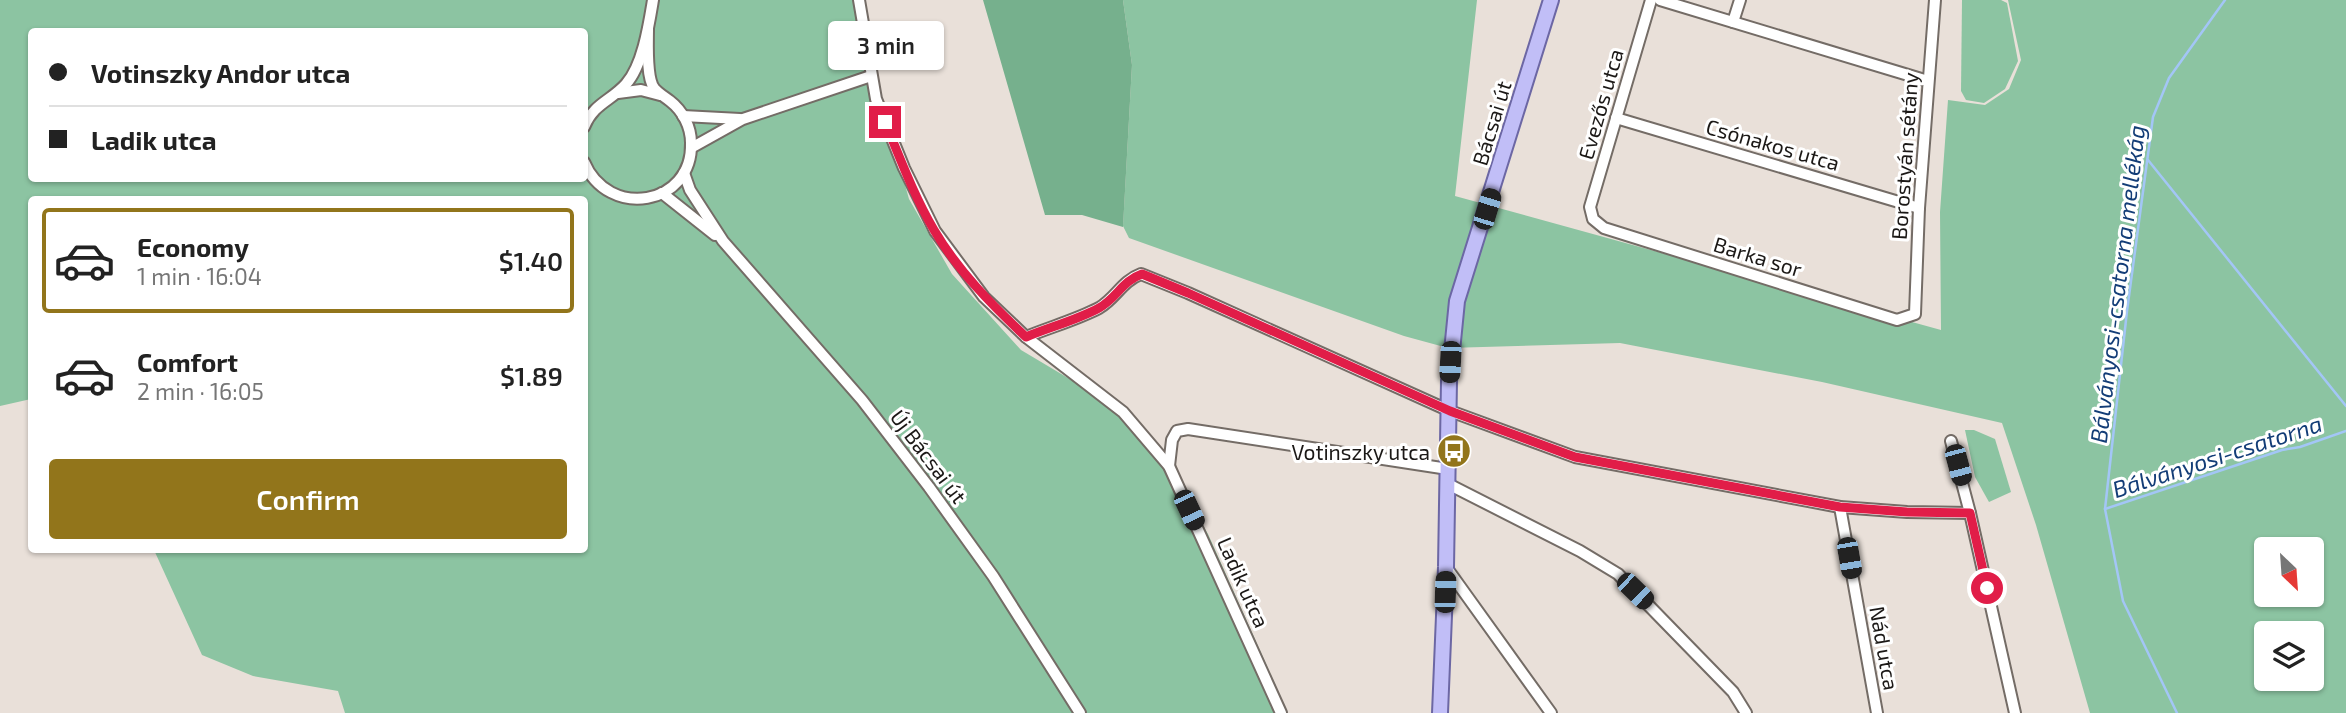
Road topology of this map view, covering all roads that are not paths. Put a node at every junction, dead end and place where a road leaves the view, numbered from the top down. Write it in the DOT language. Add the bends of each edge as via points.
graph roads {
  1 [pos="653,0"];
  2 [pos="859,0"];
  3 [pos="1551,0"];
  4 [pos="1651,0"];
  5 [pos="1660,0"];
  6 [pos="1740,0"];
  7 [pos="1935,0"];
  8 [pos="1733,22"];
  9 [pos="648,29"];
  10 [pos="871,76"];
  11 [pos="1928,81"];
  12 [pos="612,95"];
  13 [pos="662,96"];
  14 [pos="684,116"];
  15 [pos="1616,118"];
  16 [pos="743,119"];
  17 [pos="588,121"];
  18 [pos="691,148"];
  19 [pos="588,168"];
  20 [pos="684,173"];
  21 [pos="662,193"];
  22 [pos="1919,208"];
  23 [pos="1592,219"];
  24 [pos="723,241"];
  25 [pos="1915,314"];
  26 [pos="1026,337"];
  27 [pos="1450,411"];
  28 [pos="1951,441"];
  29 [pos="1169,466"];
  30 [pos="1448,469"];
  31 [pos="1448,485"];
  32 [pos="1840,507"];
  33 [pos="1970,513"];
  34 [pos="1446,568"];
  35 [pos="1080,713"];
  36 [pos="1281,713"];
  37 [pos="1440,713"];
  38 [pos="1551,713"];
  39 [pos="1746,713"];
  40 [pos="1877,713"];
  41 [pos="2015,713"];
  1 -- 9 [label="street"];
  2 -- 10 [label="street, Ladik utca"];
  3 -- 27 [label="main road, Bácsai út" via="1457,301"];
  4 -- 15 [label="street, Evezős utca"];
  5 -- 8 [label="street"];
  6 -- 8 [label="street"];
  7 -- 11 [label="street, Borostyán sétány"];
  8 -- 11 [label="street"];
  9 -- 12 [label="street" via="634,72"];
  9 -- 13 [label="street" via="652,83"];
  10 -- 16 [label="street"];
  10 -- 26 [label="street, Ladik utca" via="904,168 934,231 984,297"];
  11 -- 22 [label="street, Borostyán sétány"];
  12 -- 13 [label="street" via="635,89"];
  12 -- 17 [label="street"];
  13 -- 14 [label="street"];
  14 -- 16 [label="street"];
  14 -- 18 [label="street"];
  15 -- 22 [label="street, Csónakos utca"];
  15 -- 23 [label="street, Evezős utca" via="1590,207"];
  16 -- 18 [label="street"];
  18 -- 20 [label="street"];
  19 -- 21 [label="street" via="597,183 620,197 645,199"];
  20 -- 21 [label="street"];
  20 -- 24 [label="street, Új Bácsai út"];
  21 -- 24 [label="street, Új Bácsai út"];
  22 -- 25 [label="street, Borostyán sétány"];
  23 -- 25 [label="street, Barka sor" via="1604,228 1897,320"];
  24 -- 35 [label="street, Új Bácsai út" via="862,400 929,487 993,576"];
  26 -- 27 [label="street" via="1098,309 1129,279 1142,274"];
  26 -- 29 [label="street, Ladik utca" via="1123,412"];
  27 -- 30 [label="main road, Bácsai út"];
  27 -- 32 [label="street" via="1575,457"];
  28 -- 33 [label="street"];
  29 -- 30 [label="street" via="1172,440 1177,431 1188,429"];
  29 -- 36 [label="street, Ladik utca"];
  30 -- 31 [label="main road, Bácsai út"];
  31 -- 34 [label="main road, Bácsai út"];
  31 -- 39 [label="street" via="1618,574 1733,692"];
  32 -- 33 [label="street"];
  32 -- 40 [label="street, Nád utca"];
  33 -- 41 [label="street"];
  34 -- 37 [label="main road, Bácsai út"];
  34 -- 38 [label="street"];
}
